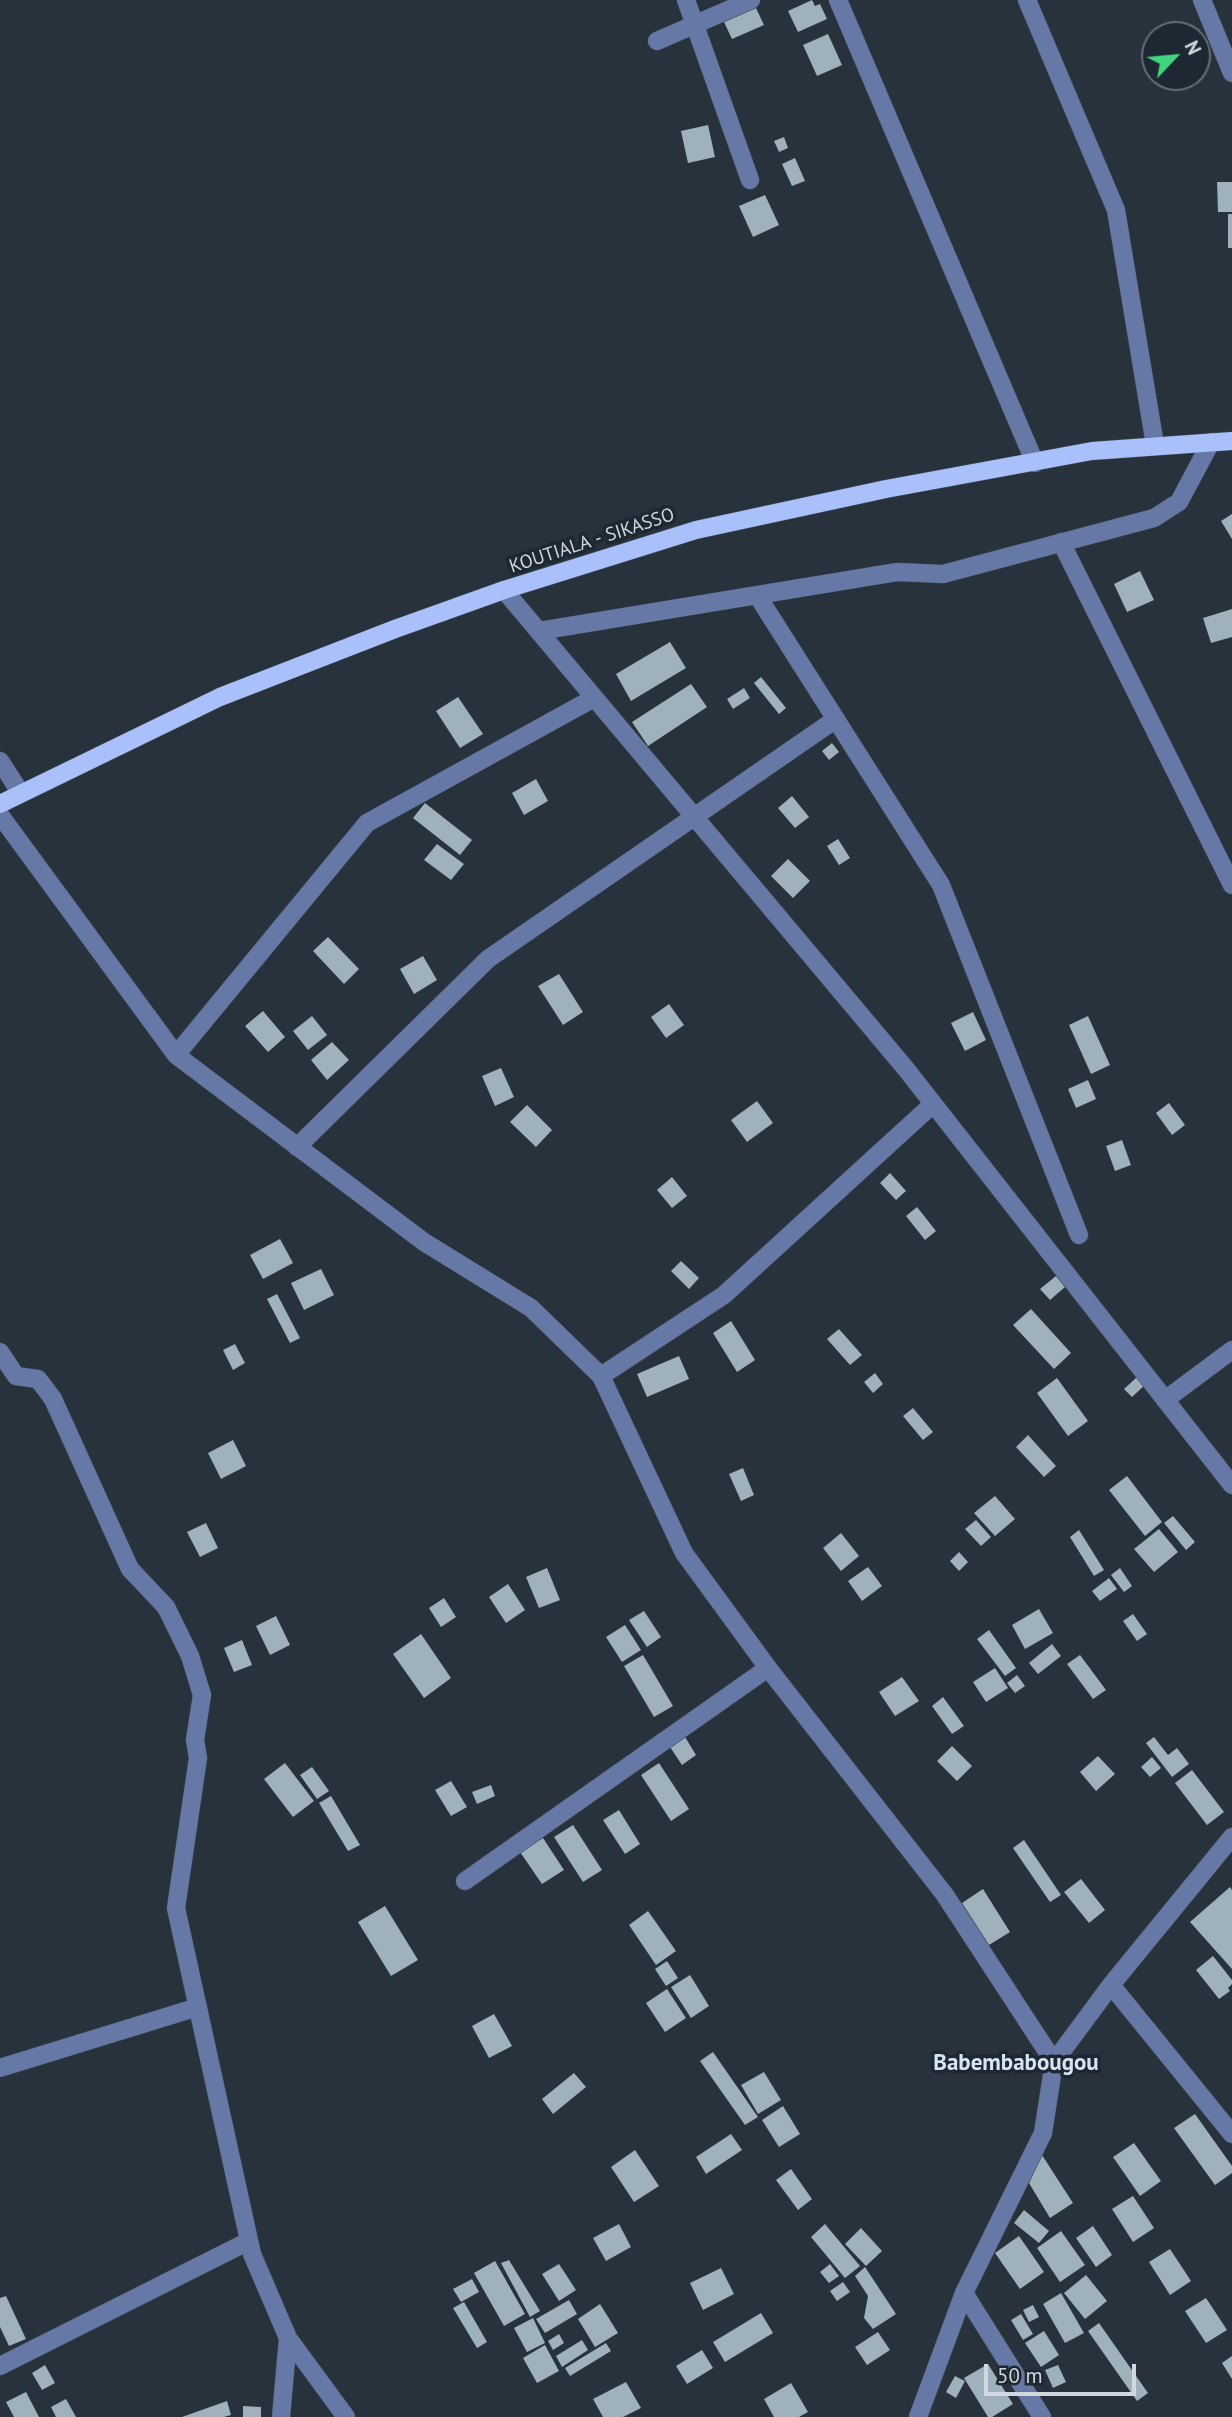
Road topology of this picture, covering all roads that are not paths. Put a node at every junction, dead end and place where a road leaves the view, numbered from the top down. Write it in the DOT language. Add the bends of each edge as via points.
graph roads {
  1 [pos="685,0"];
  2 [pos="751,0"];
  3 [pos="838,0"];
  4 [pos="1027,0"];
  5 [pos="1202,0"];
  6 [pos="694,25"];
  7 [pos="657,41"];
  8 [pos="1232,74"];
  9 [pos="750,180"];
  10 [pos="1232,441"];
  11 [pos="1211,442"];
  12 [pos="1155,445"];
  13 [pos="1035,463"];
  14 [pos="1061,542"];
  15 [pos="505,590"];
  16 [pos="757,595"];
  17 [pos="538,631"];
  18 [pos="594,698"];
  19 [pos="836,719"];
  20 [pos="0,761"];
  21 [pos="20,792"];
  22 [pos="0,804"];
  23 [pos="0,815"];
  24 [pos="694,817"];
  25 [pos="1232,885"];
  26 [pos="176,1055"];
  27 [pos="933,1104"];
  28 [pos="297,1147"];
  29 [pos="1079,1235"];
  30 [pos="1232,1350"];
  31 [pos="0,1352"];
  32 [pos="601,1376"];
  33 [pos="1165,1400"];
  34 [pos="1232,1485"];
  35 [pos="768,1668"];
  36 [pos="1232,1837"];
  37 [pos="465,1881"];
  38 [pos="1111,1985"];
  39 [pos="198,2007"];
  40 [pos="1054,2062"];
  41 [pos="0,2068"];
  42 [pos="1232,2134"];
  43 [pos="249,2241"];
  44 [pos="964,2293"];
  45 [pos="288,2338"];
  46 [pos="0,2367"];
  47 [pos="281,2417"];
  48 [pos="346,2417"];
  49 [pos="918,2417"];
  50 [pos="1042,2417"];
  1 -- 6 [label="street"];
  2 -- 6 [label="street"];
  3 -- 13 [label="street"];
  4 -- 12 [label="street" via="1116,209"];
  5 -- 8 [label="street"];
  6 -- 7 [label="street"];
  6 -- 9 [label="street"];
  10 -- 11 [label="main road, KOUTIALA - SIKASSO"];
  11 -- 12 [label="main road, KOUTIALA - SIKASSO"];
  11 -- 14 [label="street" via="1179,502 1154,518"];
  12 -- 13 [label="main road, KOUTIALA - SIKASSO"];
  13 -- 15 [label="main road, KOUTIALA - SIKASSO" via="696,530"];
  14 -- 16 [label="street" via="943,574 897,572"];
  14 -- 25 [label="street"];
  15 -- 17 [label="street"];
  15 -- 21 [label="main road, KOUTIALA - SIKASSO" via="220,697"];
  16 -- 17 [label="street"];
  16 -- 19 [label="street"];
  17 -- 18 [label="street"];
  18 -- 24 [label="street"];
  18 -- 26 [label="street" via="368,823"];
  19 -- 24 [label="street"];
  19 -- 29 [label="street" via="942,885"];
  20 -- 21 [label="street"];
  21 -- 22 [label="main road, KOUTIALA - SIKASSO"];
  23 -- 26 [label="street"];
  24 -- 27 [label="street"];
  24 -- 28 [label="street" via="488,959"];
  26 -- 28 [label="street"];
  27 -- 32 [label="street" via="724,1295"];
  27 -- 33 [label="street"];
  28 -- 32 [label="street" via="424,1242 531,1308"];
  30 -- 33 [label="street"];
  31 -- 39 [label="street" via="16,1376 38,1379 53,1399 130,1569 166,1608 190,1656 202,1695 195,1740 198,1758 176,1908"];
  32 -- 35 [label="street" via="684,1553"];
  33 -- 34 [label="street"];
  35 -- 37 [label="street"];
  35 -- 40 [label="street" via="945,1895"];
  36 -- 38 [label="street"];
  38 -- 40 [label="street"];
  38 -- 42 [label="street"];
  39 -- 41 [label="street"];
  39 -- 43 [label="street"];
  40 -- 44 [label="street" via="1043,2133"];
  43 -- 45 [label="street"];
  43 -- 46 [label="street"];
  44 -- 49 [label="street"];
  44 -- 50 [label="street"];
  45 -- 47 [label="street"];
  45 -- 48 [label="street"];
}
